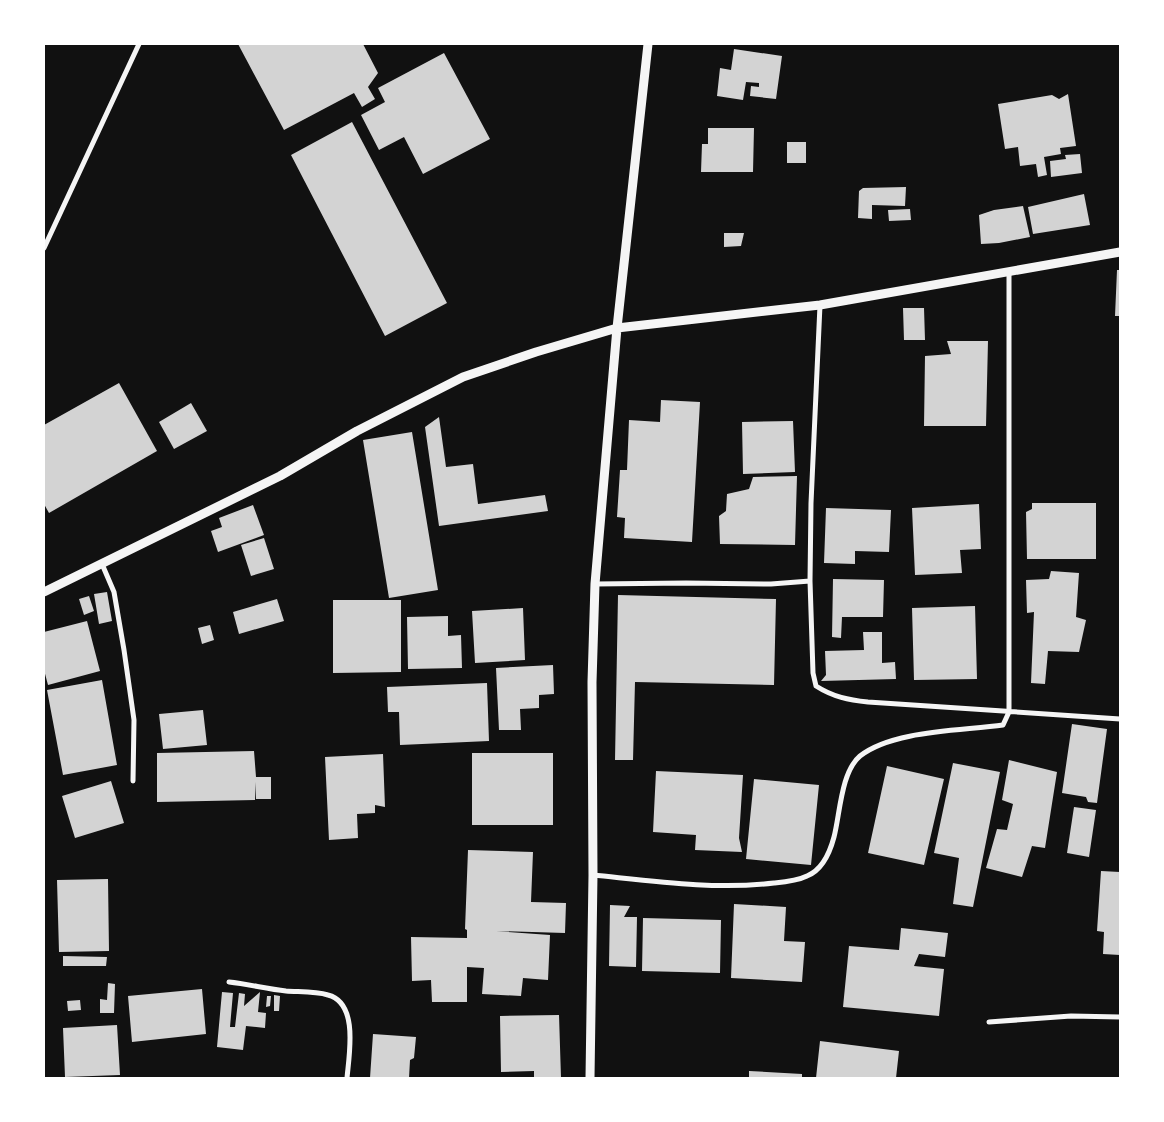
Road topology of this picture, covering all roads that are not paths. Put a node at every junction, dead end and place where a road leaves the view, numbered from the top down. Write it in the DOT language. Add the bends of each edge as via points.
graph roads {
  1 [pos="139,44"];
  2 [pos="648,44"];
  3 [pos="44,248"];
  4 [pos="1120,252"];
  5 [pos="1009,270"];
  6 [pos="820,305"];
  7 [pos="617,328"];
  8 [pos="102,564"];
  9 [pos="810,581"];
  10 [pos="595,584"];
  11 [pos="44,592"];
  12 [pos="1009,712"];
  13 [pos="1120,719"];
  14 [pos="133,781"];
  15 [pos="593,875"];
  16 [pos="229,982"];
  17 [pos="1120,1017"];
  18 [pos="989,1022"];
  19 [pos="347,1078"];
  20 [pos="590,1078"];
  1 -- 3 [label="street"];
  2 -- 7 [label="street"];
  4 -- 5 [label="street"];
  5 -- 6 [label="street"];
  5 -- 12 [label="street"];
  6 -- 7 [label="street"];
  6 -- 9 [label="street"];
  7 -- 8 [label="street" via="463,377 357,431 280,476"];
  7 -- 10 [label="street"];
  8 -- 11 [label="street"];
  8 -- 14 [label="street" via="114,592 124,650 134,720"];
  9 -- 10 [label="street"];
  9 -- 12 [label="street" via="816,686 849,700"];
  10 -- 15 [label="street"];
  12 -- 13 [label="street"];
  12 -- 15 [label="street" via="1003,725 897,740 877,746 859,757 849,770 834,840 823,864 808,876 755,885 687,884"];
  15 -- 20 [label="street"];
  16 -- 19 [label="street" via="328,995 336,999 350,1024"];
  17 -- 18 [label="street" via="1072,1016"];
}
